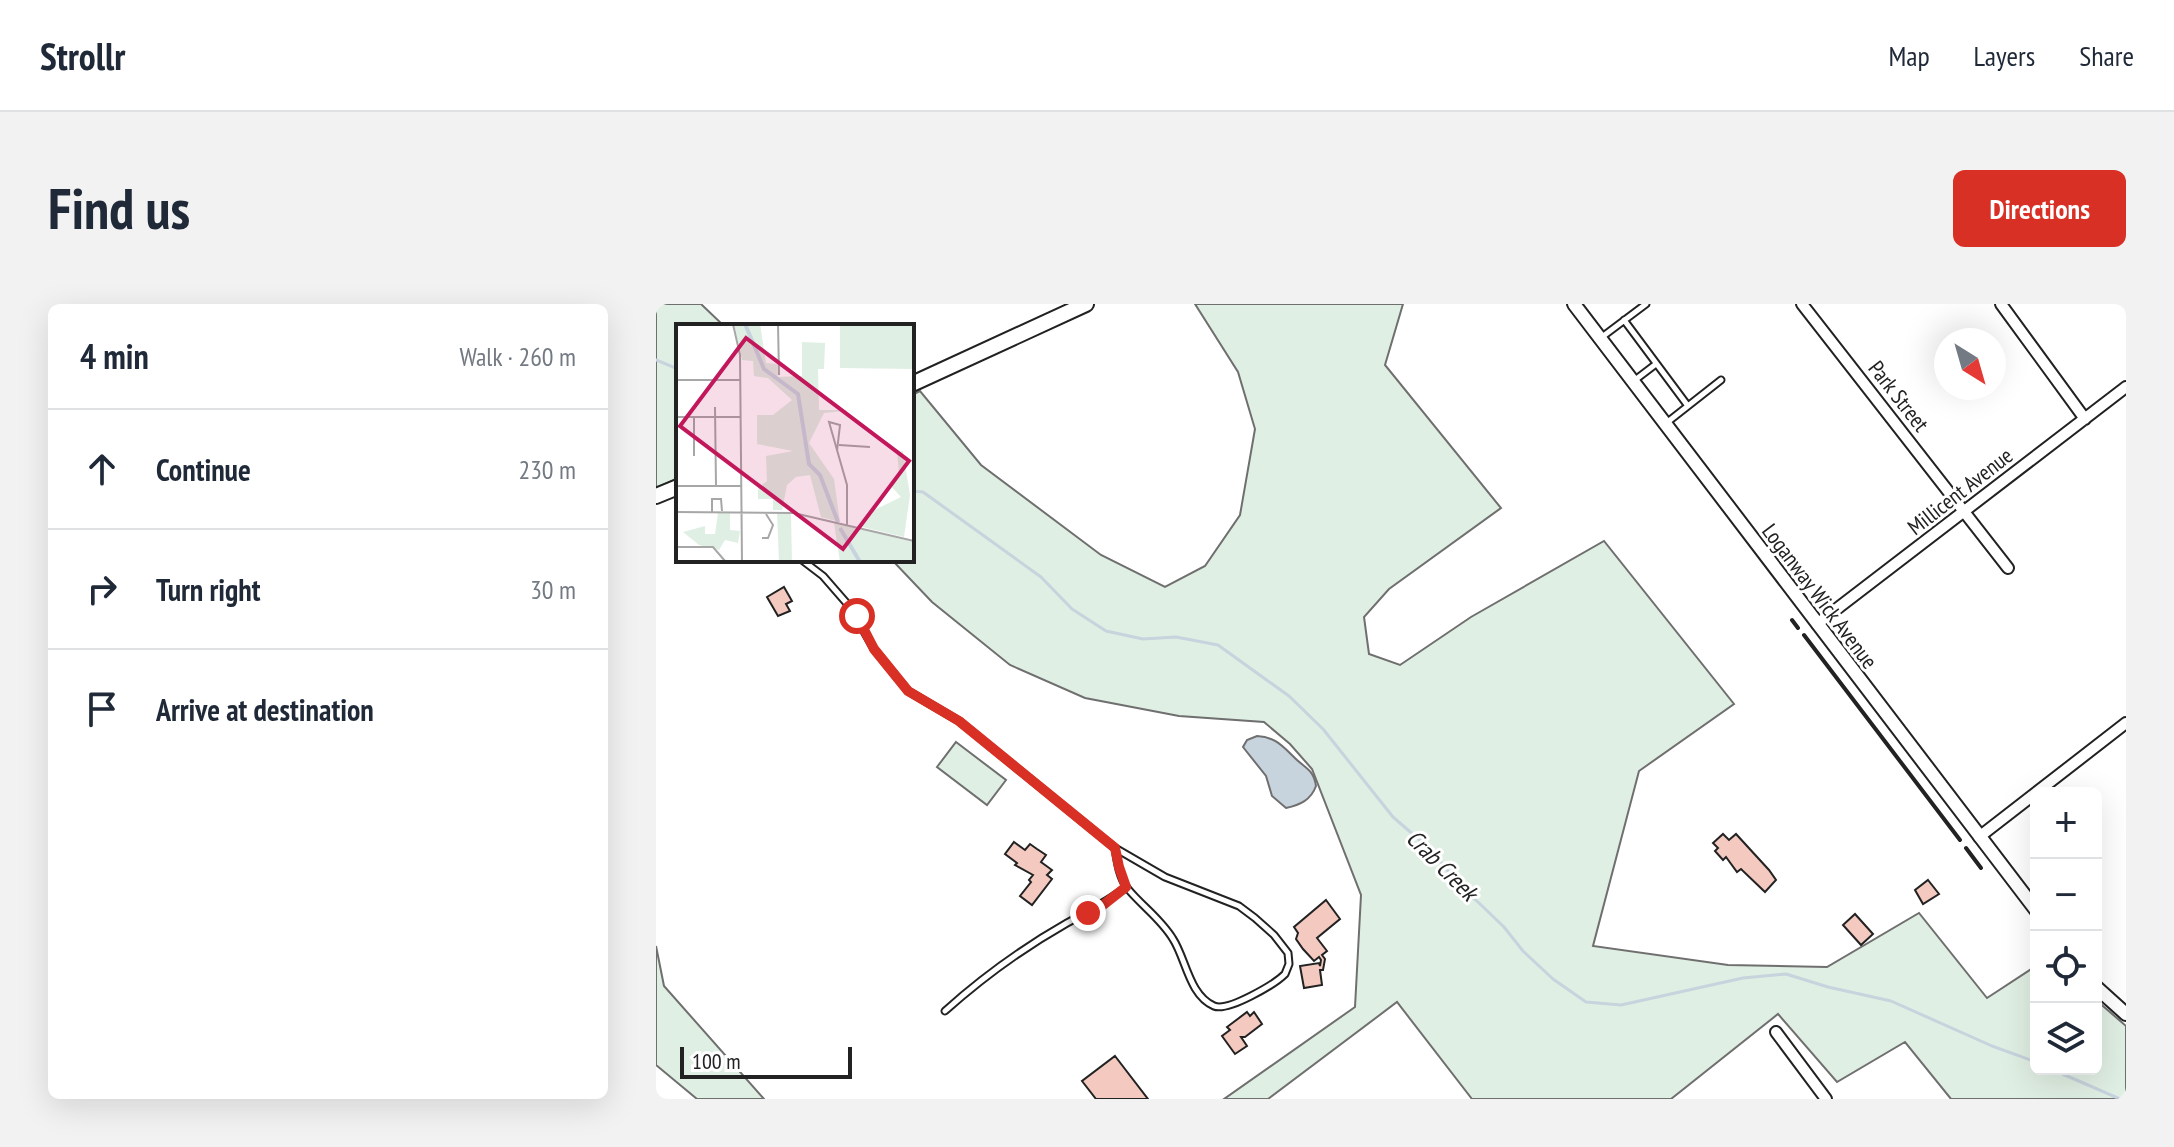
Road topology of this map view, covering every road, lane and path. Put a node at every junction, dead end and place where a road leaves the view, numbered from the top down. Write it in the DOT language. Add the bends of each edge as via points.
graph roads {
  1 [pos="1086,304"];
  2 [pos="1574,304"];
  3 [pos="1646,304"];
  4 [pos="1802,304"];
  5 [pos="2001,304"];
  6 [pos="1624,320"];
  7 [pos="1600,338"];
  8 [pos="1656,364"];
  9 [pos="1721,380"];
  10 [pos="1633,381"];
  11 [pos="914,383"];
  12 [pos="2126,387"];
  13 [pos="1688,406"];
  14 [pos="2085,419"];
  15 [pos="1665,424"];
  16 [pos="676,488"];
  17 [pos="656,496"];
  18 [pos="1965,512"];
  19 [pos="805,562"];
  20 [pos="2008,568"];
  21 [pos="1817,624"];
  22 [pos="2126,723"];
  23 [pos="1979,837"];
  24 [pos="1115,848"];
  25 [pos="1126,887"];
  26 [pos="2030,902"];
  27 [pos="2102,992"];
  28 [pos="945,1011"];
  29 [pos="2126,1014"];
  30 [pos="1776,1032"];
  31 [pos="1826,1099"];
  1 -- 11 [label="main road"];
  2 -- 7 [label="street, Loganway Wick Avenue"];
  3 -- 6 [label="lane"];
  4 -- 18 [label="street, Park Street"];
  5 -- 14 [label="street"];
  6 -- 7 [label="lane"];
  6 -- 8 [label="lane"];
  7 -- 10 [label="street, Loganway Wick Avenue"];
  8 -- 10 [label="lane"];
  8 -- 13 [label="lane"];
  9 -- 13 [label="lane"];
  10 -- 15 [label="street, Loganway Wick Avenue"];
  12 -- 14 [label="street, Millicent Avenue"];
  13 -- 15 [label="lane"];
  14 -- 18 [label="street, Millicent Avenue"];
  15 -- 21 [label="street, Loganway Wick Avenue"];
  16 -- 17 [label="main road"];
  18 -- 20 [label="street, Park Street"];
  18 -- 21 [label="street, Millicent Avenue"];
  19 -- 24 [label="lane" via="850,607 874,649 908,691 959,721"];
  21 -- 23 [label="street, Loganway Wick Avenue"];
  22 -- 23 [label="street"];
  23 -- 26 [label="street, Loganway Wick Avenue"];
  24 -- 25 [label="lane"];
  24 -- 25 [label="lane" via="1165,877 1239,906 1274,935 1288,953 1289,968 1231,1005 1211,1005 1189,975 1174,939"];
  25 -- 28 [label="lane" via="1010,958"];
  27 -- 29 [label="street"];
  30 -- 31 [label="street"];
}
